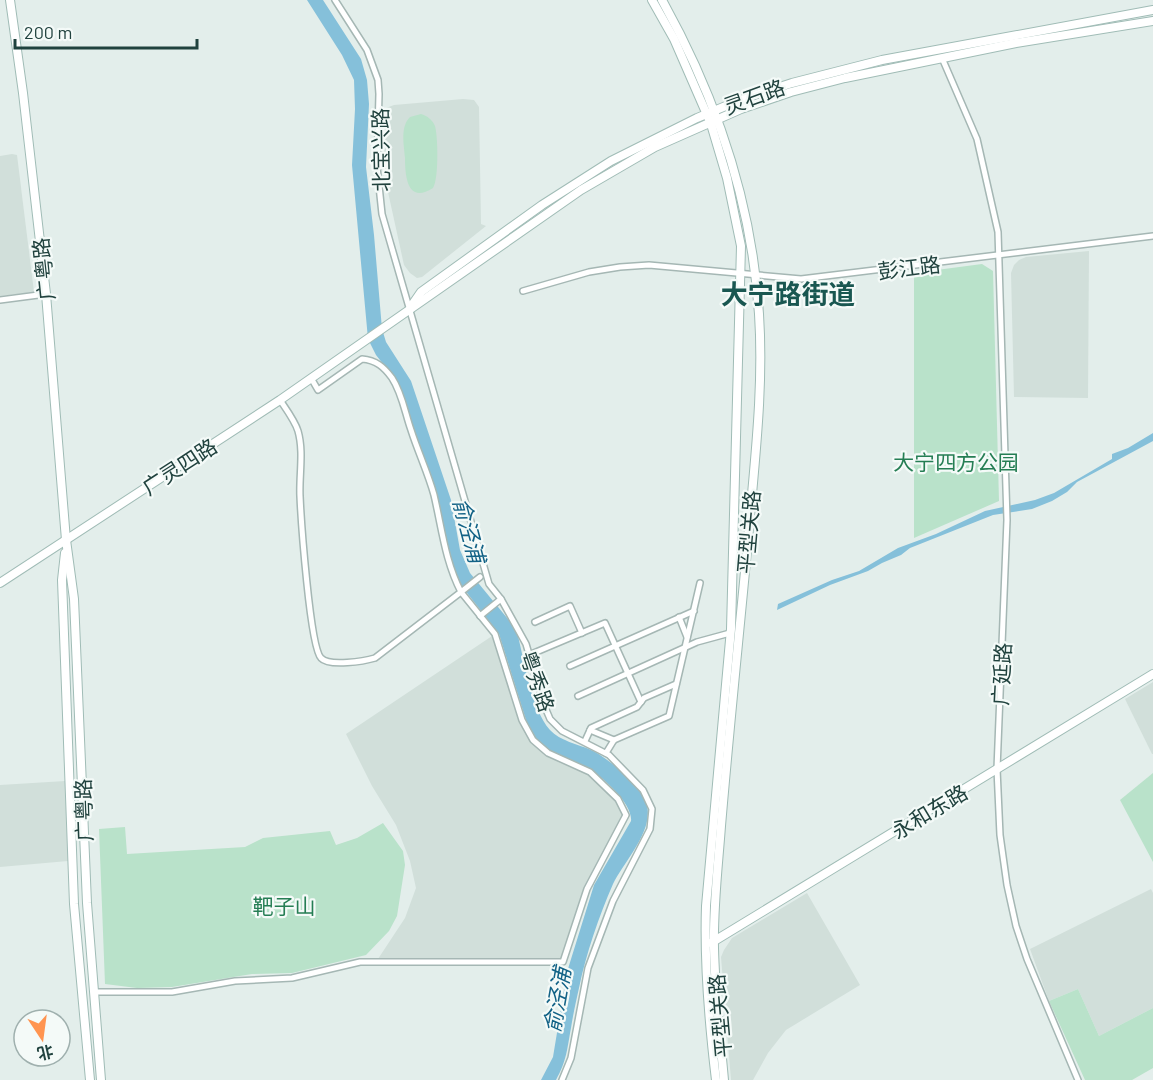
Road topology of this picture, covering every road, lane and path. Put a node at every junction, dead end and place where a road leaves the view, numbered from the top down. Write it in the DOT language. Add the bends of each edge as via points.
graph roads {
  1 [pos="10,0"];
  2 [pos="335,0"];
  3 [pos="652,0"];
  4 [pos="662,0"];
  5 [pos="1153,10"];
  6 [pos="1153,21"];
  7 [pos="942,58"];
  8 [pos="710,112"];
  9 [pos="714,120"];
  10 [pos="1153,236"];
  11 [pos="999,255"];
  12 [pos="740,273"];
  13 [pos="755,275"];
  14 [pos="524,291"];
  15 [pos="46,294"];
  16 [pos="0,300"];
  17 [pos="409,309"];
  18 [pos="357,347"];
  19 [pos="311,378"];
  20 [pos="280,400"];
  21 [pos="66,540"];
  22 [pos="480,577"];
  23 [pos="0,583"];
  24 [pos="700,583"];
  25 [pos="462,591"];
  26 [pos="501,599"];
  27 [pos="694,611"];
  28 [pos="480,616"];
  29 [pos="679,617"];
  30 [pos="535,622"];
  31 [pos="582,633"];
  32 [pos="730,633"];
  33 [pos="687,638"];
  34 [pos="617,646"];
  35 [pos="685,647"];
  36 [pos="529,655"];
  37 [pos="570,666"];
  38 [pos="628,673"];
  39 [pos="1153,674"];
  40 [pos="676,684"];
  41 [pos="578,696"];
  42 [pos="641,702"];
  43 [pos="590,730"];
  44 [pos="614,740"];
  45 [pos="585,741"];
  46 [pos="606,753"];
  47 [pos="997,769"];
  48 [pos="714,941"];
  49 [pos="705,946"];
  50 [pos="94,992"];
  51 [pos="90,1080"];
  52 [pos="101,1080"];
  53 [pos="562,1080"];
  54 [pos="716,1080"];
  55 [pos="724,1080"];
  56 [pos="1078,1080"];
  1 -- 15 [label="main road, 广粤路"];
  2 -- 17 [label="street, 北宝兴路" via="375,67 381,204"];
  3 -- 8 [label="main road, 平型关路"];
  4 -- 8 [label="main road, 平型关路" via="688,49"];
  5 -- 8 [label="main road, 灵石路" via="849,68"];
  6 -- 7 [label="main road, 灵石路"];
  7 -- 9 [label="main road, 灵石路" via="791,92"];
  7 -- 11 [label="street, 广延路" via="977,139 998,232"];
  8 -- 9 [label="main road, 平型关路"];
  8 -- 17 [label="main road, 灵石路" via="630,150 578,181 421,292"];
  9 -- 12 [label="main road, 平型关路" via="741,246"];
  9 -- 13 [label="main road, 平型关路" via="737,181"];
  9 -- 17 [label="main road, 灵石路" via="637,157 581,190"];
  10 -- 11 [label="street, 彭江路"];
  11 -- 13 [label="street, 彭江路" via="811,279"];
  11 -- 47 [label="street, 广延路" via="1007,520"];
  12 -- 13 [label="street, 彭江路"];
  12 -- 14 [label="street, 彭江路" via="649,265 620,267"];
  12 -- 32 [label="main road, 平型关路"];
  13 -- 48 [label="main road, 平型关路" via="760,398 727,752"];
  15 -- 16 [label="street"];
  15 -- 21 [label="main road, 广粤路"];
  17 -- 18 [label="main road, 灵石路"];
  17 -- 26 [label="street, 粤秀路" via="489,584"];
  18 -- 19 [label="main road, 广灵四路"];
  19 -- 20 [label="main road, 广灵四路"];
  19 -- 25 [label="street" via="318,390 362,359 382,366 393,380 433,493 447,558"];
  20 -- 21 [label="main road, 广灵四路"];
  20 -- 25 [label="street" via="298,430 312,629 321,659 364,661 375,657"];
  21 -- 23 [label="main road, 广灵四路"];
  21 -- 50 [label="main road, 广粤路" via="74,599"];
  21 -- 51 [label="main road, 广粤路" via="62,580 74,904"];
  22 -- 25 [label="street"];
  24 -- 27 [label="street"];
  25 -- 28 [label="street"];
  26 -- 28 [label="street"];
  26 -- 36 [label="street, 粤秀路"];
  27 -- 29 [label="street"];
  27 -- 33 [label="street"];
  28 -- 50 [label="street" via="495,634 522,720 533,740 548,753 590,772 618,799 626,815 587,889 563,962 360,962 292,978 234,981 172,992"];
  29 -- 33 [label="street"];
  29 -- 34 [label="street"];
  30 -- 31 [label="street" via="570,606"];
  31 -- 34 [label="street" via="605,623"];
  31 -- 36 [label="street"];
  32 -- 35 [label="street"];
  32 -- 49 [label="main road, 平型关路"];
  33 -- 35 [label="street"];
  34 -- 37 [label="street"];
  34 -- 38 [label="street"];
  35 -- 38 [label="street"];
  35 -- 40 [label="street"];
  36 -- 45 [label="street, 粤秀路" via="550,719"];
  38 -- 41 [label="street"];
  38 -- 42 [label="street"];
  39 -- 47 [label="main road, 永和东路"];
  40 -- 42 [label="street"];
  40 -- 44 [label="street" via="669,716"];
  42 -- 43 [label="street"];
  43 -- 44 [label="street"];
  43 -- 45 [label="street"];
  44 -- 46 [label="street"];
  45 -- 46 [label="street, 粤秀路"];
  46 -- 53 [label="street, 粤秀路" via="647,796 652,822 613,901 590,962 571,1058"];
  47 -- 48 [label="main road, 永和东路"];
  47 -- 56 [label="street, 广延路" via="1000,835 1016,926 1039,992"];
  48 -- 49 [label="main road, 永和东路"];
  48 -- 55 [label="main road, 平型关路"];
  49 -- 54 [label="main road, 平型关路"];
  50 -- 52 [label="main road, 广粤路"];
}
